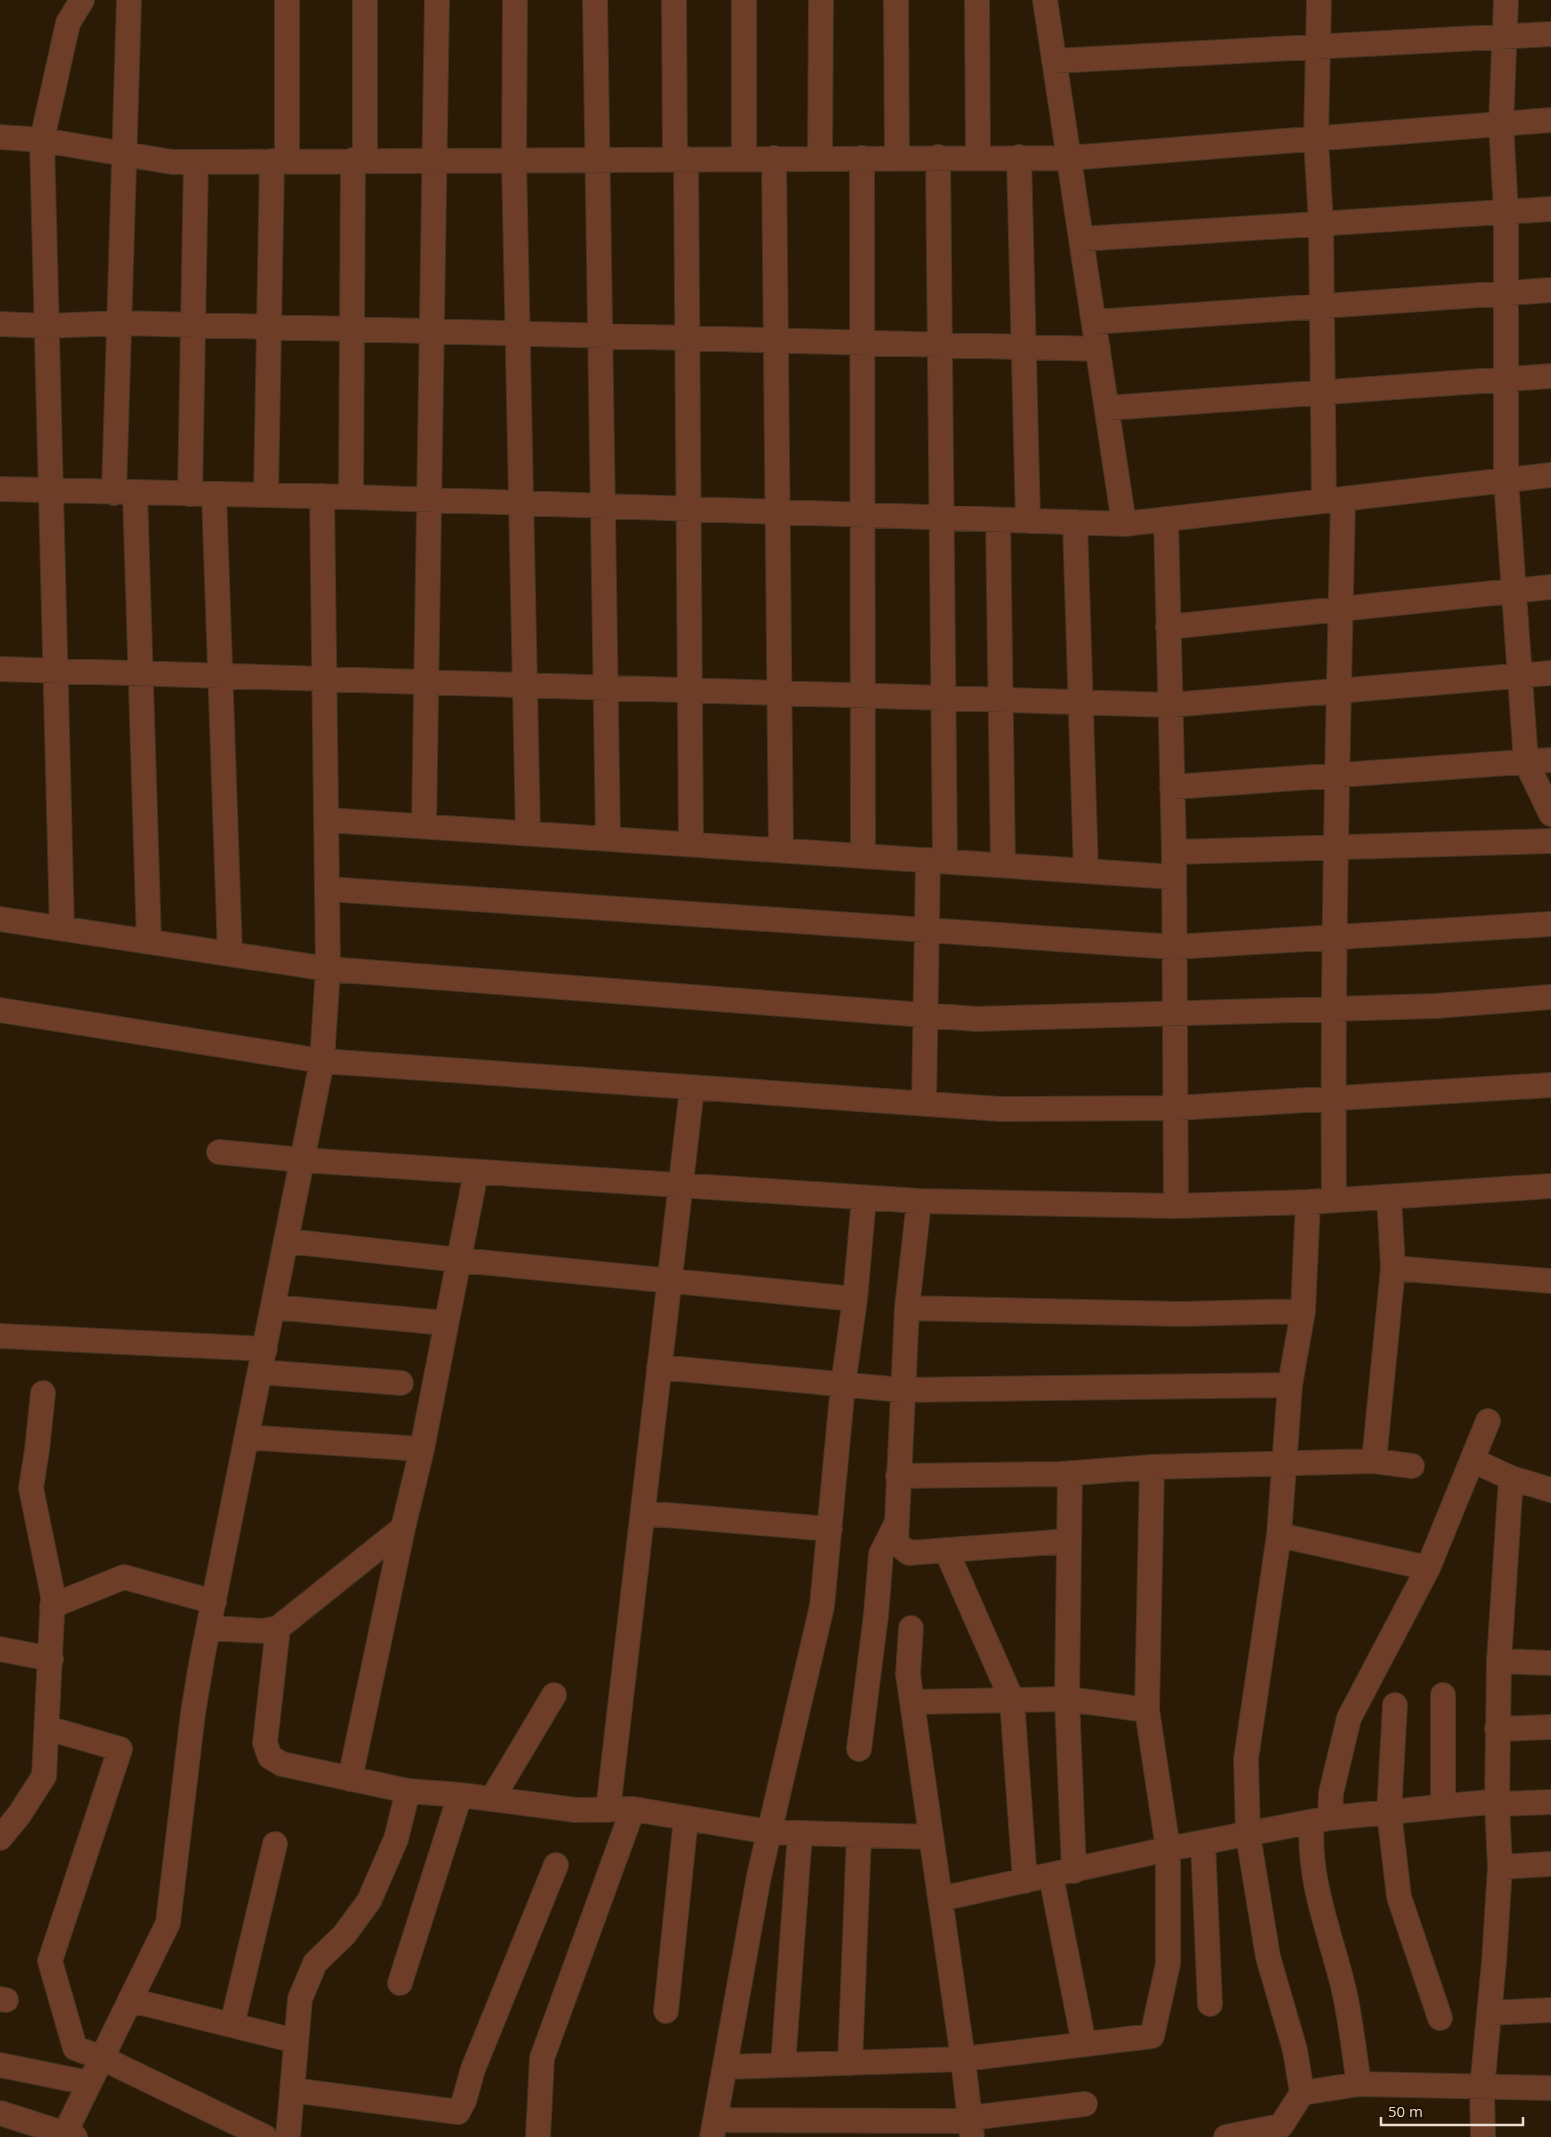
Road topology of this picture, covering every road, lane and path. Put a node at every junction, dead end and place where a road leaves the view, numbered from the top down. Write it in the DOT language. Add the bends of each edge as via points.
graph roads {
  1 [pos="82,0"];
  2 [pos="129,0"];
  3 [pos="287,0"];
  4 [pos="365,0"];
  5 [pos="438,0"];
  6 [pos="515,0"];
  7 [pos="596,0"];
  8 [pos="674,0"];
  9 [pos="744,0"];
  10 [pos="821,0"];
  11 [pos="896,0"];
  12 [pos="977,0"];
  13 [pos="1044,0"];
  14 [pos="1319,0"];
  15 [pos="1506,0"];
  16 [pos="1551,34"];
  17 [pos="1506,37"];
  18 [pos="1319,47"];
  19 [pos="1054,60"];
  20 [pos="1551,120"];
  21 [pos="1501,124"];
  22 [pos="0,137"];
  23 [pos="1316,138"];
  24 [pos="42,140"];
  25 [pos="125,154"];
  26 [pos="938,157"];
  27 [pos="978,157"];
  28 [pos="1019,157"];
  29 [pos="774,158"];
  30 [pos="820,158"];
  31 [pos="862,158"];
  32 [pos="897,158"];
  33 [pos="1069,158"];
  34 [pos="680,159"];
  35 [pos="744,159"];
  36 [pos="359,160"];
  37 [pos="436,160"];
  38 [pos="514,160"];
  39 [pos="596,160"];
  40 [pos="279,161"];
  41 [pos="196,162"];
  42 [pos="1551,209"];
  43 [pos="1506,212"];
  44 [pos="1321,223"];
  45 [pos="1081,239"];
  46 [pos="1551,290"];
  47 [pos="1506,293"];
  48 [pos="1322,306"];
  49 [pos="1094,322"];
  50 [pos="120,323"];
  51 [pos="0,324"];
  52 [pos="193,325"];
  53 [pos="46,326"];
  54 [pos="269,327"];
  55 [pos="352,329"];
  56 [pos="433,331"];
  57 [pos="518,334"];
  58 [pos="600,336"];
  59 [pos="687,338"];
  60 [pos="776,340"];
  61 [pos="862,343"];
  62 [pos="940,345"];
  63 [pos="1024,347"];
  64 [pos="1098,349"];
  65 [pos="1551,376"];
  66 [pos="1506,379"];
  67 [pos="1323,393"];
  68 [pos="1107,408"];
  69 [pos="1551,475"];
  70 [pos="1506,480"];
  71 [pos="0,489"];
  72 [pos="50,492"];
  73 [pos="125,493"];
  74 [pos="190,494"];
  75 [pos="214,494"];
  76 [pos="266,495"];
  77 [pos="322,496"];
  78 [pos="351,497"];
  79 [pos="430,500"];
  80 [pos="1333,500"];
  81 [pos="521,503"];
  82 [pos="602,506"];
  83 [pos="688,509"];
  84 [pos="777,512"];
  85 [pos="863,515"];
  86 [pos="942,518"];
  87 [pos="1166,519"];
  88 [pos="998,520"];
  89 [pos="1028,521"];
  90 [pos="1075,522"];
  91 [pos="1124,524"];
  92 [pos="1551,587"];
  93 [pos="1514,591"];
  94 [pos="1340,609"];
  95 [pos="1168,627"];
  96 [pos="0,669"];
  97 [pos="55,671"];
  98 [pos="1551,672"];
  99 [pos="140,673"];
  100 [pos="1520,675"];
  101 [pos="220,676"];
  102 [pos="324,679"];
  103 [pos="427,682"];
  104 [pos="525,685"];
  105 [pos="606,688"];
  106 [pos="690,690"];
  107 [pos="1339,691"];
  108 [pos="779,693"];
  109 [pos="863,696"];
  110 [pos="943,698"];
  111 [pos="1001,700"];
  112 [pos="1081,703"];
  113 [pos="1170,705"];
  114 [pos="1551,760"];
  115 [pos="1526,762"];
  116 [pos="1338,775"];
  117 [pos="1172,787"];
  118 [pos="1551,814"];
  119 [pos="326,820"];
  120 [pos="424,826"];
  121 [pos="528,833"];
  122 [pos="608,839"];
  123 [pos="1551,840"];
  124 [pos="691,844"];
  125 [pos="1336,847"];
  126 [pos="781,850"];
  127 [pos="1174,852"];
  128 [pos="863,856"];
  129 [pos="936,861"];
  130 [pos="1003,865"];
  131 [pos="1086,871"];
  132 [pos="1174,877"];
  133 [pos="327,889"];
  134 [pos="0,919"];
  135 [pos="1551,924"];
  136 [pos="62,928"];
  137 [pos="927,931"];
  138 [pos="1336,938"];
  139 [pos="149,942"];
  140 [pos="1174,947"];
  141 [pos="230,954"];
  142 [pos="328,969"];
  143 [pos="1551,997"];
  144 [pos="1334,1009"];
  145 [pos="0,1010"];
  146 [pos="1175,1013"];
  147 [pos="926,1015"];
  148 [pos="322,1061"];
  149 [pos="1551,1084"];
  150 [pos="692,1088"];
  151 [pos="1333,1098"];
  152 [pos="924,1104"];
  153 [pos="1176,1108"];
  154 [pos="219,1152"];
  155 [pos="302,1160"];
  156 [pos="476,1172"];
  157 [pos="681,1186"];
  158 [pos="1551,1186"];
  159 [pos="1389,1197"];
  160 [pos="864,1198"];
  161 [pos="1334,1200"];
  162 [pos="919,1201"];
  163 [pos="1308,1202"];
  164 [pos="1176,1206"];
  165 [pos="286,1241"];
  166 [pos="459,1260"];
  167 [pos="1392,1268"];
  168 [pos="669,1281"];
  169 [pos="1551,1281"];
  170 [pos="856,1300"];
  171 [pos="273,1307"];
  172 [pos="907,1308"];
  173 [pos="1303,1311"];
  174 [pos="446,1323"];
  175 [pos="0,1336"];
  176 [pos="264,1349"];
  177 [pos="660,1367"];
  178 [pos="260,1372"];
  179 [pos="401,1383"];
  180 [pos="843,1385"];
  181 [pos="1290,1385"];
  182 [pos="902,1390"];
  183 [pos="42,1393"];
  184 [pos="1488,1421"];
  185 [pos="246,1442"];
  186 [pos="422,1449"];
  187 [pos="1472,1460"];
  188 [pos="1374,1461"];
  189 [pos="1285,1464"];
  190 [pos="1412,1466"];
  191 [pos="1152,1467"];
  192 [pos="1070,1474"];
  193 [pos="898,1476"];
  194 [pos="1511,1478"];
  195 [pos="1551,1490"];
  196 [pos="643,1513"];
  197 [pos="896,1524"];
  198 [pos="403,1528"];
  199 [pos="830,1529"];
  200 [pos="1279,1535"];
  201 [pos="1069,1541"];
  202 [pos="946,1550"];
  203 [pos="1428,1568"];
  204 [pos="214,1602"];
  205 [pos="52,1606"];
  206 [pos="209,1628"];
  207 [pos="278,1628"];
  208 [pos="910,1628"];
  209 [pos="0,1649"];
  210 [pos="51,1659"];
  211 [pos="1499,1662"];
  212 [pos="1551,1663"];
  213 [pos="554,1695"];
  214 [pos="1443,1695"];
  215 [pos="1067,1699"];
  216 [pos="1012,1700"];
  217 [pos="912,1702"];
  218 [pos="1395,1705"];
  219 [pos="1147,1710"];
  220 [pos="1551,1727"];
  221 [pos="47,1728"];
  222 [pos="1497,1729"];
  223 [pos="859,1749"];
  224 [pos="350,1779"];
  225 [pos="408,1791"];
  226 [pos="460,1795"];
  227 [pos="492,1799"];
  228 [pos="1551,1802"];
  229 [pos="1497,1804"];
  230 [pos="1443,1807"];
  231 [pos="608,1810"];
  232 [pos="633,1810"];
  233 [pos="1389,1812"];
  234 [pos="686,1818"];
  235 [pos="1321,1820"];
  236 [pos="769,1832"];
  237 [pos="800,1833"];
  238 [pos="859,1835"];
  239 [pos="1248,1835"];
  240 [pos="930,1837"];
  241 [pos="0,1838"];
  242 [pos="1202,1843"];
  243 [pos="275,1844"];
  244 [pos="1168,1849"];
  245 [pos="1551,1864"];
  246 [pos="556,1865"];
  247 [pos="1500,1867"];
  248 [pos="1063,1874"];
  249 [pos="1025,1881"];
  250 [pos="940,1899"];
  251 [pos="400,1983"];
  252 [pos="130,2000"];
  253 [pos="1210,2004"];
  254 [pos="1551,2010"];
  255 [pos="666,2011"];
  256 [pos="1490,2013"];
  257 [pos="1440,2018"];
  258 [pos="232,2025"];
  259 [pos="296,2041"];
  260 [pos="1084,2044"];
  261 [pos="102,2058"];
  262 [pos="964,2059"];
  263 [pos="850,2063"];
  264 [pos="0,2065"];
  265 [pos="783,2065"];
  266 [pos="725,2067"];
  267 [pos="89,2083"];
  268 [pos="1359,2084"];
  269 [pos="1482,2088"];
  270 [pos="1551,2088"];
  271 [pos="292,2090"];
  272 [pos="1302,2093"];
  273 [pos="1085,2104"];
  274 [pos="0,2113"];
  275 [pos="971,2127"];
  276 [pos="714,2129"];
  277 [pos="36,2131"];
  278 [pos="70,2135"];
  279 [pos="265,2137"];
  280 [pos="288,2137"];
  281 [pos="538,2137"];
  282 [pos="1226,2137"];
  283 [pos="1483,2137"];
  1 -- 24 [label="street" via="68,23"];
  2 -- 25 [label="street"];
  3 -- 40 [label="street"];
  4 -- 36 [label="street"];
  5 -- 37 [label="street"];
  6 -- 38 [label="street"];
  7 -- 39 [label="street"];
  8 -- 34 [label="street"];
  9 -- 35 [label="street"];
  10 -- 30 [label="street"];
  11 -- 32 [label="street"];
  12 -- 27 [label="street"];
  13 -- 19 [label="street"];
  14 -- 18 [label="street"];
  15 -- 17 [label="street"];
  16 -- 17 [label="street"];
  17 -- 18 [label="street"];
  17 -- 21 [label="street"];
  18 -- 19 [label="street"];
  18 -- 23 [label="street"];
  19 -- 33 [label="street"];
  20 -- 21 [label="street"];
  21 -- 23 [label="street"];
  21 -- 43 [label="street"];
  22 -- 24 [label="street"];
  23 -- 33 [label="street"];
  23 -- 44 [label="street"];
  24 -- 25 [label="street"];
  24 -- 53 [label="street"];
  25 -- 41 [label="street" via="172,162"];
  25 -- 50 [label="street"];
  26 -- 27 [label="street"];
  26 -- 32 [label="street"];
  26 -- 62 [label="street"];
  27 -- 28 [label="street"];
  28 -- 33 [label="street"];
  28 -- 63 [label="street"];
  29 -- 30 [label="street"];
  29 -- 35 [label="street"];
  29 -- 60 [label="street"];
  30 -- 31 [label="street"];
  31 -- 32 [label="street"];
  31 -- 61 [label="street"];
  33 -- 45 [label="street"];
  34 -- 35 [label="street"];
  34 -- 39 [label="street"];
  34 -- 59 [label="street"];
  36 -- 37 [label="street"];
  36 -- 40 [label="street"];
  36 -- 55 [label="street"];
  37 -- 38 [label="street"];
  37 -- 56 [label="street"];
  38 -- 39 [label="street"];
  38 -- 57 [label="street"];
  39 -- 58 [label="street"];
  40 -- 41 [label="street"];
  40 -- 54 [label="street"];
  41 -- 52 [label="street"];
  42 -- 43 [label="street"];
  43 -- 44 [label="street"];
  43 -- 47 [label="street"];
  44 -- 45 [label="street"];
  44 -- 48 [label="street"];
  45 -- 49 [label="street"];
  46 -- 47 [label="street"];
  47 -- 48 [label="street"];
  47 -- 66 [label="street"];
  48 -- 49 [label="street"];
  48 -- 67 [label="street"];
  49 -- 64 [label="street"];
  50 -- 52 [label="street"];
  50 -- 53 [label="street"];
  50 -- 73 [label="street"];
  51 -- 53 [label="street"];
  52 -- 54 [label="street"];
  52 -- 74 [label="street"];
  53 -- 72 [label="street"];
  54 -- 55 [label="street"];
  54 -- 76 [label="street"];
  55 -- 56 [label="street"];
  55 -- 78 [label="street"];
  56 -- 57 [label="street"];
  56 -- 79 [label="street"];
  57 -- 58 [label="street"];
  57 -- 81 [label="street"];
  58 -- 59 [label="street"];
  58 -- 82 [label="street"];
  59 -- 60 [label="street"];
  59 -- 83 [label="street"];
  60 -- 61 [label="street"];
  60 -- 84 [label="street"];
  61 -- 62 [label="street"];
  61 -- 85 [label="street"];
  62 -- 63 [label="street"];
  62 -- 86 [label="street"];
  63 -- 64 [label="street"];
  63 -- 89 [label="street"];
  64 -- 68 [label="street"];
  65 -- 66 [label="street"];
  66 -- 67 [label="street"];
  66 -- 70 [label="street"];
  67 -- 68 [label="street"];
  67 -- 80 [label="street"];
  68 -- 91 [label="street"];
  69 -- 70 [label="street"];
  70 -- 80 [label="street"];
  70 -- 93 [label="street"];
  71 -- 72 [label="street"];
  72 -- 73 [label="street"];
  72 -- 97 [label="street"];
  73 -- 74 [label="street"];
  73 -- 99 [label="street"];
  74 -- 75 [label="street"];
  75 -- 76 [label="street"];
  75 -- 101 [label="street"];
  76 -- 77 [label="street"];
  77 -- 78 [label="street"];
  77 -- 102 [label="street"];
  78 -- 79 [label="street"];
  79 -- 81 [label="street"];
  79 -- 103 [label="street"];
  80 -- 87 [label="street"];
  80 -- 94 [label="street"];
  81 -- 82 [label="street"];
  81 -- 104 [label="street"];
  82 -- 83 [label="street"];
  82 -- 105 [label="street"];
  83 -- 84 [label="street"];
  83 -- 106 [label="street"];
  84 -- 85 [label="street"];
  84 -- 108 [label="street"];
  85 -- 86 [label="street"];
  85 -- 109 [label="street"];
  86 -- 88 [label="street"];
  86 -- 110 [label="street"];
  87 -- 91 [label="street"];
  87 -- 95 [label="street"];
  88 -- 89 [label="street"];
  88 -- 111 [label="street"];
  89 -- 90 [label="street"];
  90 -- 91 [label="street"];
  90 -- 112 [label="street"];
  92 -- 93 [label="street"];
  93 -- 94 [label="street"];
  93 -- 100 [label="street"];
  94 -- 95 [label="street"];
  94 -- 107 [label="street"];
  95 -- 113 [label="street"];
  96 -- 97 [label="street"];
  97 -- 99 [label="street"];
  97 -- 136 [label="street"];
  98 -- 100 [label="street"];
  99 -- 101 [label="street"];
  99 -- 139 [label="street"];
  100 -- 107 [label="street"];
  100 -- 115 [label="street"];
  101 -- 102 [label="street"];
  101 -- 141 [label="street"];
  102 -- 103 [label="street"];
  102 -- 119 [label="street"];
  103 -- 104 [label="street"];
  103 -- 120 [label="street"];
  104 -- 105 [label="street"];
  104 -- 121 [label="street"];
  105 -- 106 [label="street"];
  105 -- 122 [label="street"];
  106 -- 108 [label="street"];
  106 -- 124 [label="street"];
  107 -- 113 [label="street"];
  107 -- 116 [label="street"];
  108 -- 109 [label="street"];
  108 -- 126 [label="street"];
  109 -- 110 [label="street"];
  109 -- 128 [label="street"];
  110 -- 111 [label="street"];
  110 -- 129 [label="street"];
  111 -- 112 [label="street"];
  111 -- 130 [label="street"];
  112 -- 113 [label="street"];
  112 -- 131 [label="street"];
  113 -- 117 [label="street"];
  114 -- 115 [label="street"];
  115 -- 116 [label="street"];
  115 -- 118 [label="street"];
  116 -- 117 [label="street"];
  116 -- 125 [label="street"];
  117 -- 127 [label="street"];
  119 -- 120 [label="street"];
  119 -- 133 [label="street"];
  120 -- 121 [label="street"];
  121 -- 122 [label="street"];
  122 -- 124 [label="street"];
  123 -- 125 [label="street"];
  124 -- 126 [label="street"];
  125 -- 127 [label="street"];
  125 -- 138 [label="street"];
  126 -- 128 [label="street"];
  127 -- 132 [label="street"];
  128 -- 129 [label="street"];
  129 -- 130 [label="street"];
  129 -- 137 [label="street"];
  130 -- 131 [label="street"];
  131 -- 132 [label="street"];
  132 -- 140 [label="street"];
  133 -- 137 [label="street"];
  133 -- 142 [label="street"];
  134 -- 136 [label="street"];
  135 -- 138 [label="street"];
  136 -- 139 [label="street"];
  137 -- 140 [label="street"];
  137 -- 147 [label="street"];
  138 -- 140 [label="street"];
  138 -- 144 [label="street"];
  139 -- 141 [label="street"];
  140 -- 146 [label="street"];
  141 -- 142 [label="street"];
  142 -- 147 [label="street"];
  142 -- 148 [label="street"];
  143 -- 144 [label="street" via="1436,1006"];
  144 -- 146 [label="street"];
  144 -- 151 [label="street"];
  145 -- 148 [label="street"];
  146 -- 147 [label="street" via="976,1019"];
  146 -- 153 [label="street"];
  147 -- 152 [label="street"];
  148 -- 150 [label="street"];
  148 -- 155 [label="street"];
  149 -- 151 [label="street"];
  150 -- 152 [label="street"];
  150 -- 157 [label="street"];
  151 -- 153 [label="street"];
  151 -- 161 [label="street"];
  152 -- 153 [label="street" via="999,1109"];
  153 -- 164 [label="street"];
  154 -- 155 [label="street"];
  155 -- 156 [label="street"];
  155 -- 165 [label="street"];
  156 -- 157 [label="street"];
  156 -- 166 [label="street"];
  157 -- 160 [label="street"];
  157 -- 168 [label="street"];
  158 -- 159 [label="street"];
  159 -- 161 [label="street"];
  159 -- 167 [label="street"];
  160 -- 162 [label="street"];
  160 -- 170 [label="street"];
  161 -- 163 [label="street"];
  162 -- 164 [label="street"];
  162 -- 172 [label="street"];
  163 -- 164 [label="street"];
  163 -- 173 [label="street"];
  165 -- 166 [label="street"];
  165 -- 171 [label="street"];
  166 -- 168 [label="street"];
  166 -- 174 [label="street"];
  167 -- 169 [label="street"];
  167 -- 188 [label="street"];
  168 -- 170 [label="street"];
  168 -- 177 [label="street"];
  170 -- 180 [label="street"];
  171 -- 174 [label="street"];
  171 -- 176 [label="street"];
  172 -- 173 [label="street" via="1180,1314"];
  172 -- 182 [label="street"];
  173 -- 181 [label="street"];
  174 -- 186 [label="street"];
  175 -- 176 [label="street"];
  176 -- 178 [label="street"];
  177 -- 180 [label="street"];
  177 -- 196 [label="street"];
  178 -- 179 [label="street"];
  178 -- 185 [label="street"];
  180 -- 182 [label="street"];
  180 -- 199 [label="street"];
  181 -- 182 [label="street"];
  181 -- 189 [label="street"];
  182 -- 193 [label="street"];
  183 -- 205 [label="street" via="32,1488 53,1596"];
  184 -- 187 [label="street"];
  185 -- 186 [label="street" via="258,1438"];
  185 -- 204 [label="street"];
  186 -- 198 [label="street"];
  187 -- 194 [label="street"];
  187 -- 203 [label="street"];
  188 -- 189 [label="street"];
  188 -- 190 [label="street"];
  189 -- 191 [label="street"];
  189 -- 200 [label="street"];
  191 -- 192 [label="street"];
  191 -- 219 [label="street"];
  192 -- 193 [label="street"];
  192 -- 201 [label="street"];
  193 -- 197 [label="street"];
  194 -- 195 [label="street"];
  194 -- 211 [label="street"];
  196 -- 199 [label="street"];
  196 -- 231 [label="street"];
  197 -- 202 [label="street" via="896,1543 909,1553"];
  197 -- 223 [label="street" via="881,1554"];
  198 -- 207 [label="street"];
  198 -- 224 [label="street"];
  199 -- 236 [label="street" via="822,1606"];
  200 -- 203 [label="street"];
  200 -- 239 [label="street" via="1246,1759"];
  201 -- 202 [label="street"];
  201 -- 215 [label="street"];
  202 -- 216 [label="street"];
  203 -- 235 [label="street" via="1349,1718"];
  204 -- 205 [label="street" via="124,1576"];
  204 -- 206 [label="street"];
  205 -- 210 [label="street"];
  206 -- 207 [label="street" via="263,1631"];
  206 -- 252 [label="street" via="193,1713 168,1922"];
  207 -- 224 [label="street" via="265,1743 270,1757 282,1764"];
  208 -- 217 [label="street" via="908,1674"];
  209 -- 210 [label="street"];
  210 -- 221 [label="street"];
  211 -- 212 [label="street"];
  211 -- 222 [label="street"];
  213 -- 227 [label="street"];
  214 -- 230 [label="street"];
  215 -- 216 [label="street"];
  215 -- 219 [label="street"];
  215 -- 248 [label="street"];
  216 -- 217 [label="street"];
  216 -- 249 [label="street"];
  217 -- 240 [label="street"];
  218 -- 233 [label="street"];
  219 -- 244 [label="street"];
  220 -- 222 [label="street"];
  221 -- 241 [label="street" via="44,1776"];
  221 -- 261 [label="street" via="120,1749 50,1961 75,2048"];
  222 -- 229 [label="street"];
  224 -- 225 [label="street"];
  225 -- 226 [label="street"];
  225 -- 259 [label="street" via="396,1839 369,1901 344,1935 315,1963 300,1999"];
  226 -- 227 [label="street"];
  226 -- 251 [label="street"];
  227 -- 231 [label="street" via="576,1810"];
  228 -- 229 [label="street"];
  229 -- 230 [label="street"];
  229 -- 247 [label="street"];
  230 -- 233 [label="street"];
  231 -- 232 [label="street"];
  232 -- 234 [label="street"];
  232 -- 281 [label="street" via="542,2058"];
  233 -- 235 [label="street"];
  233 -- 257 [label="street" via="1399,1897"];
  234 -- 236 [label="street"];
  234 -- 255 [label="street"];
  235 -- 239 [label="street"];
  235 -- 268 [label="street" via="1311,1836 1318,1895 1344,1991"];
  236 -- 237 [label="street"];
  236 -- 266 [label="street"];
  237 -- 238 [label="street"];
  237 -- 265 [label="street"];
  238 -- 240 [label="street"];
  238 -- 263 [label="street"];
  239 -- 242 [label="street"];
  239 -- 272 [label="street" via="1268,1957 1295,2050"];
  240 -- 250 [label="street"];
  242 -- 244 [label="street"];
  242 -- 253 [label="street"];
  243 -- 258 [label="street"];
  244 -- 248 [label="street"];
  244 -- 260 [label="street" via="1168,1964 1152,2036"];
  245 -- 247 [label="street"];
  246 -- 271 [label="street" via="458,2112"];
  247 -- 256 [label="street"];
  248 -- 249 [label="street"];
  248 -- 260 [label="street"];
  249 -- 250 [label="street"];
  250 -- 262 [label="street"];
  252 -- 258 [label="street"];
  252 -- 261 [label="street"];
  254 -- 256 [label="street"];
  256 -- 269 [label="street"];
  258 -- 259 [label="street"];
  259 -- 271 [label="street"];
  260 -- 262 [label="street"];
  261 -- 267 [label="street"];
  261 -- 279 [label="street"];
  262 -- 263 [label="street"];
  262 -- 275 [label="street"];
  263 -- 265 [label="street"];
  264 -- 267 [label="street"];
  265 -- 266 [label="street"];
  266 -- 276 [label="street"];
  267 -- 278 [label="street"];
  268 -- 269 [label="street"];
  268 -- 272 [label="street"];
  269 -- 270 [label="street"];
  269 -- 283 [label="street"];
  271 -- 280 [label="street"];
  272 -- 282 [label="street" via="1281,2126"];
  273 -- 275 [label="street"];
  274 -- 277 [label="street"];
  275 -- 276 [label="street" via="960,2122"];
  277 -- 278 [label="street"];
}
